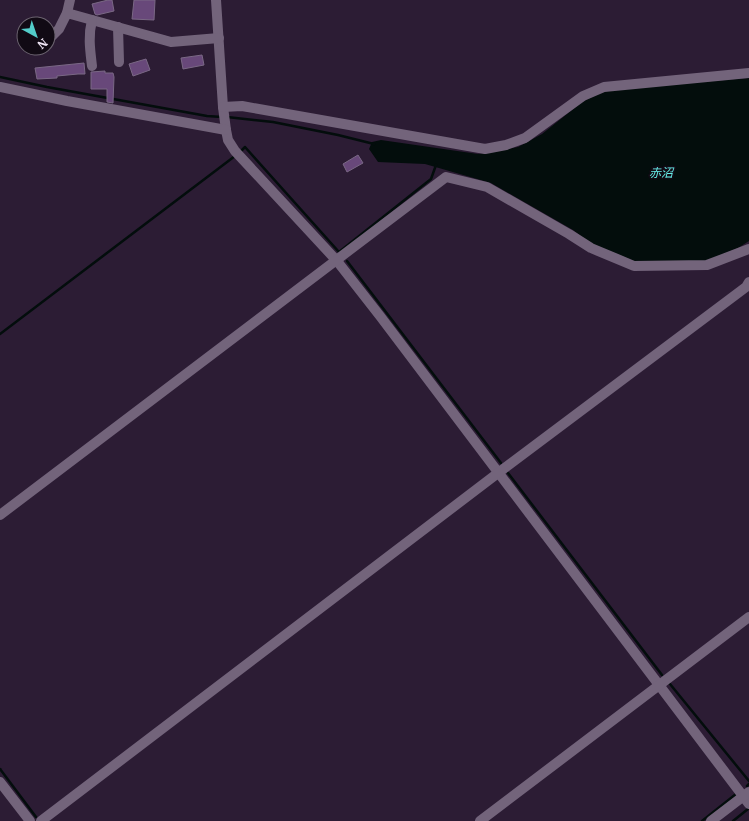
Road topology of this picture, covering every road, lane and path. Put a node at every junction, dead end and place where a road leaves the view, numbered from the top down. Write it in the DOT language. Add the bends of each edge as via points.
graph roads {
  1 [pos="70,0"];
  2 [pos="216,0"];
  3 [pos="68,13"];
  4 [pos="92,20"];
  5 [pos="118,27"];
  6 [pos="56,32"];
  7 [pos="219,38"];
  8 [pos="119,62"];
  9 [pos="92,66"];
  10 [pos="749,73"];
  11 [pos="0,87"];
  12 [pos="224,110"];
  13 [pos="226,128"];
  14 [pos="749,249"];
  15 [pos="336,261"];
  16 [pos="749,282"];
  17 [pos="498,473"];
  18 [pos="0,515"];
  19 [pos="749,617"];
  20 [pos="659,685"];
  21 [pos="0,782"];
  22 [pos="747,798"];
  23 [pos="30,821"];
  24 [pos="41,821"];
  25 [pos="480,821"];
  26 [pos="711,821"];
  1 -- 3 [label="street"];
  2 -- 7 [label="street"];
  3 -- 4 [label="street"];
  3 -- 6 [label="street"];
  4 -- 5 [label="street"];
  4 -- 9 [label="street" via="89,42"];
  5 -- 7 [label="street" via="171,42"];
  5 -- 8 [label="street"];
  7 -- 12 [label="street"];
  10 -- 12 [label="street" via="604,87 583,96 525,138 485,149 242,106"];
  11 -- 13 [label="street"];
  12 -- 13 [label="street"];
  13 -- 15 [label="street" via="228,140 237,153"];
  14 -- 15 [label="street" via="707,265 634,266 591,248 487,187 446,177"];
  15 -- 17 [label="street"];
  15 -- 18 [label="street"];
  16 -- 17 [label="street"];
  17 -- 20 [label="street"];
  17 -- 24 [label="street"];
  19 -- 20 [label="street"];
  20 -- 22 [label="street"];
  20 -- 25 [label="street"];
  21 -- 23 [label="street"];
  22 -- 26 [label="street"];
}
